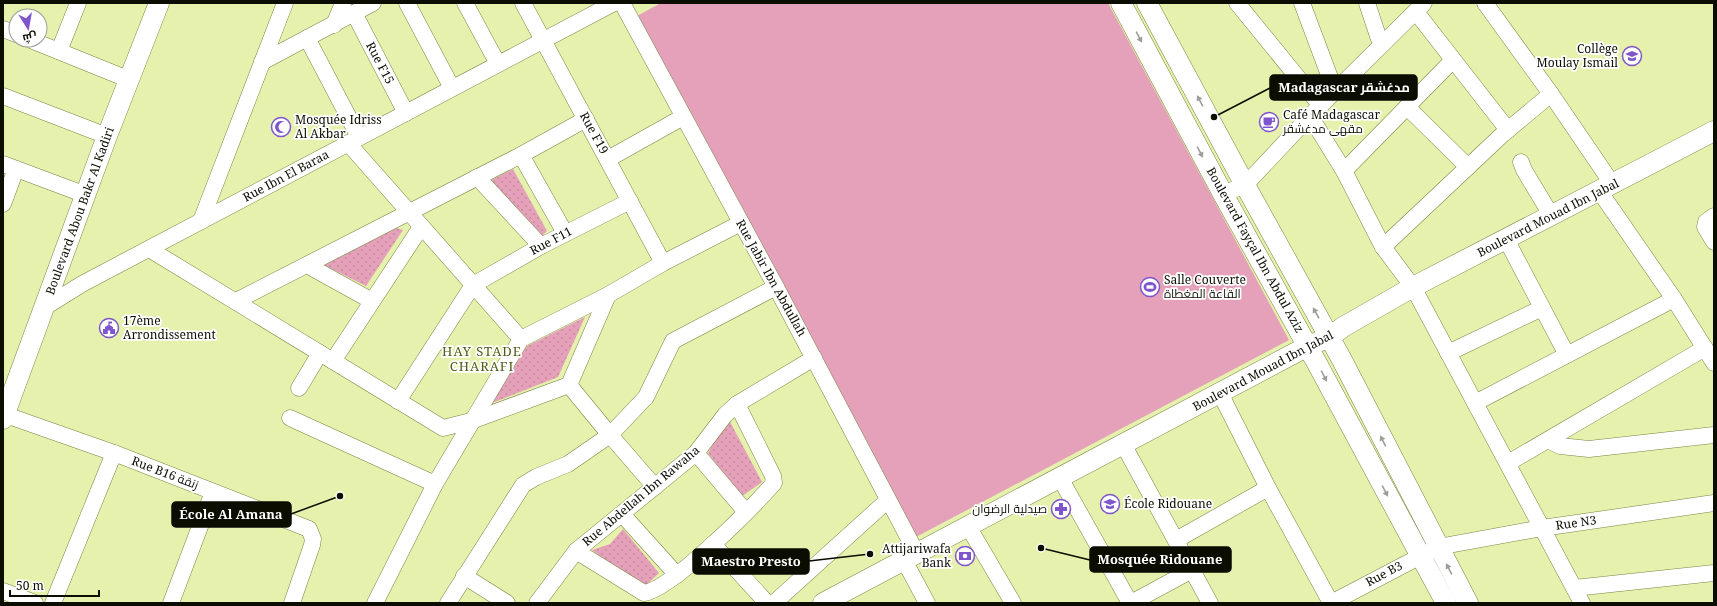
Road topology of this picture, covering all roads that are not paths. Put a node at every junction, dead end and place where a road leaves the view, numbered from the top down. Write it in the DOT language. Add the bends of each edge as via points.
graph roads {
  1 [pos="78,3"];
  2 [pos="159,3"];
  3 [pos="285,3"];
  4 [pos="373,3"];
  5 [pos="407,3"];
  6 [pos="465,3"];
  7 [pos="523,3"];
  8 [pos="614,3"];
  9 [pos="622,3"];
  10 [pos="1121,3"];
  11 [pos="1147,3"];
  12 [pos="1237,3"];
  13 [pos="1302,3"];
  14 [pos="1367,3"];
  15 [pos="1485,3"];
  16 [pos="1420,7"];
  17 [pos="348,8"];
  18 [pos="307,38"];
  19 [pos="544,40"];
  20 [pos="1381,46"];
  21 [pos="48,47"];
  22 [pos="59,51"];
  23 [pos="1453,60"];
  24 [pos="262,62"];
  25 [pos="498,64"];
  26 [pos="130,80"];
  27 [pos="452,88"];
  28 [pos="1335,91"];
  29 [pos="1551,94"];
  30 [pos="3,96"];
  31 [pos="1407,107"];
  32 [pos="1315,111"];
  33 [pos="406,113"];
  34 [pos="683,117"];
  35 [pos="586,119"];
  36 [pos="1508,130"];
  37 [pos="1714,131"];
  38 [pos="107,136"];
  39 [pos="354,140"];
  40 [pos="521,155"];
  41 [pos="608,159"];
  42 [pos="1521,162"];
  43 [pos="9,166"];
  44 [pos="1468,167"];
  45 [pos="1344,171"];
  46 [pos="477,177"];
  47 [pos="1245,185"];
  48 [pos="1607,188"];
  49 [pos="1223,194"];
  50 [pos="86,195"];
  51 [pos="630,201"];
  52 [pos="3,204"];
  53 [pos="408,212"];
  54 [pos="1551,215"];
  55 [pos="1714,216"];
  56 [pos="201,221"];
  57 [pos="741,223"];
  58 [pos="421,227"];
  59 [pos="565,233"];
  60 [pos="1506,239"];
  61 [pos="1714,242"];
  62 [pos="541,246"];
  63 [pos="1383,247"];
  64 [pos="149,249"];
  65 [pos="663,263"];
  66 [pos="307,265"];
  67 [pos="473,285"];
  68 [pos="776,287"];
  69 [pos="1413,287"];
  70 [pos="608,295"];
  71 [pos="1674,299"];
  72 [pos="236,301"];
  73 [pos="372,301"];
  74 [pos="45,307"];
  75 [pos="1542,308"];
  76 [pos="1330,337"];
  77 [pos="521,339"];
  78 [pos="1308,346"];
  79 [pos="1705,348"];
  80 [pos="1448,353"];
  81 [pos="1567,355"];
  82 [pos="327,357"];
  83 [pos="814,358"];
  84 [pos="1714,363"];
  85 [pos="569,385"];
  86 [pos="299,388"];
  87 [pos="1220,393"];
  88 [pos="398,401"];
  89 [pos="1475,403"];
  90 [pos="737,404"];
  91 [pos="4,416"];
  92 [pos="290,418"];
  93 [pos="472,421"];
  94 [pos="610,435"];
  95 [pos="1714,435"];
  96 [pos="1548,440"];
  97 [pos="1123,444"];
  98 [pos="114,453"];
  99 [pos="696,453"];
  100 [pos="1508,463"];
  101 [pos="1060,478"];
  102 [pos="436,484"];
  103 [pos="656,487"];
  104 [pos="1268,488"];
  105 [pos="213,492"];
  106 [pos="888,500"];
  107 [pos="1714,503"];
  108 [pos="746,512"];
  109 [pos="622,514"];
  110 [pos="968,526"];
  111 [pos="1542,528"];
  112 [pos="1176,540"];
  113 [pos="713,544"];
  114 [pos="1438,547"];
  115 [pos="576,550"];
  116 [pos="1420,556"];
  117 [pos="910,557"];
  118 [pos="1192,570"];
  119 [pos="1714,573"];
  120 [pos="677,575"];
  121 [pos="464,576"];
  122 [pos="1574,588"];
  123 [pos="3,591"];
  124 [pos="826,602"];
  125 [pos="34,603"];
  126 [pos="53,603"];
  127 [pos="171,603"];
  128 [pos="292,603"];
  129 [pos="375,603"];
  130 [pos="448,603"];
  131 [pos="507,603"];
  132 [pos="537,603"];
  133 [pos="766,603"];
  134 [pos="774,603"];
  135 [pos="927,603"];
  136 [pos="1012,603"];
  137 [pos="1130,603"];
  138 [pos="1210,603"];
  139 [pos="1331,603"];
  140 [pos="1446,603"];
  141 [pos="1468,603"];
  142 [pos="1582,603"];
  1 -- 22 [label="street"];
  2 -- 26 [label="main road, Boulevard Abou Bakr Al Kadiri"];
  3 -- 24 [label="street"];
  4 -- 17 [label="street"];
  5 -- 27 [label="street"];
  6 -- 25 [label="street"];
  7 -- 19 [label="street, Rue F19"];
  8 -- 19 [label="street, Rue Ibn El Baraa"];
  9 -- 34 [label="street, Rue Jabir Ibn Abdullah"];
  10 -- 49 [label="main road, Boulevard Fayçal Ibn Abdul Aziz, one-way"];
  47 -- 11 [label="main road, Boulevard Fayçal Ibn Abdul Aziz, one-way"];
  12 -- 32 [label="street"];
  13 -- 28 [label="street"];
  14 -- 20 [label="street"];
  15 -- 29 [label="street"];
  16 -- 20 [label="street"];
  16 -- 23 [label="street"];
  17 -- 18 [label="street" via="334,25"];
  17 -- 33 [label="street, Rue F15"];
  18 -- 24 [label="street"];
  18 -- 39 [label="street"];
  19 -- 25 [label="street, Rue Ibn El Baraa"];
  19 -- 35 [label="street, Rue F19"];
  20 -- 28 [label="street"];
  21 -- 22 [label="street"];
  22 -- 26 [label="street"];
  23 -- 31 [label="street"];
  23 -- 36 [label="street"];
  24 -- 56 [label="street"];
  25 -- 27 [label="street, Rue Ibn El Baraa"];
  26 -- 38 [label="main road, Boulevard Abou Bakr Al Kadiri"];
  27 -- 33 [label="street, Rue Ibn El Baraa"];
  28 -- 32 [label="street"];
  29 -- 36 [label="street"];
  29 -- 48 [label="street"];
  30 -- 38 [label="street"];
  31 -- 44 [label="street"];
  31 -- 45 [label="street"];
  32 -- 45 [label="street"];
  32 -- 47 [label="street"];
  33 -- 39 [label="street, Rue Ibn El Baraa"];
  34 -- 41 [label="street"];
  34 -- 57 [label="street, Rue Jabir Ibn Abdullah"];
  35 -- 40 [label="street"];
  35 -- 41 [label="street, Rue F19"];
  36 -- 44 [label="street"];
  37 -- 48 [label="main road, Boulevard Mouad Ibn Jabal"];
  38 -- 50 [label="main road, Boulevard Abou Bakr Al Kadiri"];
  39 -- 53 [label="street"];
  39 -- 56 [label="street, Rue Ibn El Baraa"];
  40 -- 46 [label="street"];
  40 -- 59 [label="street"];
  41 -- 51 [label="street, Rue F19"];
  42 -- 54 [label="street"];
  43 -- 50 [label="street"];
  43 -- 52 [label="street"];
  44 -- 63 [label="street"];
  45 -- 63 [label="street"];
  46 -- 53 [label="street"];
  46 -- 62 [label="street"];
  47 -- 49 [label="street"];
  76 -- 47 [label="main road, Boulevard Fayçal Ibn Abdul Aziz, one-way"];
  48 -- 54 [label="main road, Boulevard Mouad Ibn Jabal"];
  48 -- 71 [label="street"];
  49 -- 78 [label="main road, Boulevard Fayçal Ibn Abdul Aziz"];
  50 -- 74 [label="main road, Boulevard Abou Bakr Al Kadiri"];
  51 -- 59 [label="street, Rue F11"];
  51 -- 65 [label="street, Rue F19"];
  53 -- 58 [label="street"];
  53 -- 66 [label="street"];
  54 -- 60 [label="main road, Boulevard Mouad Ibn Jabal"];
  55 -- 61 [label="street" via="1706,222 1705,227"];
  56 -- 64 [label="street, Rue Ibn El Baraa"];
  57 -- 65 [label="street"];
  57 -- 68 [label="street, Rue Jabir Ibn Abdullah"];
  58 -- 67 [label="street"];
  58 -- 73 [label="street"];
  59 -- 62 [label="street, Rue F11"];
  60 -- 69 [label="main road, Boulevard Mouad Ibn Jabal"];
  60 -- 75 [label="street"];
  62 -- 67 [label="street, Rue F11"];
  63 -- 69 [label="street"];
  64 -- 72 [label="street"];
  64 -- 74 [label="street, Rue Ibn El Baraa" via="82,284"];
  65 -- 70 [label="street"];
  66 -- 72 [label="street"];
  66 -- 73 [label="street"];
  67 -- 77 [label="street"];
  67 -- 88 [label="street"];
  68 -- 83 [label="street, Rue Jabir Ibn Abdullah"];
  68 -- 94 [label="street" via="673,341 646,398"];
  69 -- 76 [label="main road, Boulevard Mouad Ibn Jabal"];
  69 -- 80 [label="street"];
  70 -- 77 [label="street"];
  70 -- 85 [label="street"];
  71 -- 79 [label="street"];
  71 -- 81 [label="street"];
  72 -- 82 [label="street"];
  73 -- 82 [label="street"];
  74 -- 91 [label="main road, Boulevard Abou Bakr Al Kadiri"];
  75 -- 80 [label="street"];
  75 -- 81 [label="street"];
  76 -- 78 [label="main road, Boulevard Mouad Ibn Jabal"];
  114 -- 76 [label="main road, Boulevard Fayçal Ibn Abdul Aziz, one-way"];
  77 -- 93 [label="street"];
  78 -- 87 [label="main road, Boulevard Mouad Ibn Jabal"];
  78 -- 116 [label="main road, Boulevard Fayçal Ibn Abdul Aziz, one-way"];
  79 -- 84 [label="street"];
  79 -- 96 [label="street"];
  80 -- 89 [label="street"];
  81 -- 89 [label="street"];
  82 -- 86 [label="street"];
  82 -- 88 [label="street"];
  83 -- 90 [label="street, Rue Abdellah Ibn Rawaha"];
  83 -- 106 [label="street, Rue Jabir Ibn Abdullah"];
  85 -- 93 [label="street"];
  85 -- 94 [label="street"];
  87 -- 97 [label="main road, Boulevard Mouad Ibn Jabal"];
  87 -- 104 [label="street"];
  88 -- 93 [label="street" via="439,427 452,427"];
  89 -- 100 [label="street"];
  90 -- 99 [label="street, Rue Abdellah Ibn Rawaha" via="725,415"];
  90 -- 108 [label="street" via="773,476 774,483"];
  91 -- 98 [label="street, Rue B16 زنقة"];
  92 -- 102 [label="street"];
  93 -- 102 [label="street"];
  94 -- 103 [label="street"];
  94 -- 121 [label="street" via="568,464 523,485"];
  95 -- 96 [label="street" via="1589,449 1560,446"];
  96 -- 100 [label="street"];
  97 -- 101 [label="main road, Boulevard Mouad Ibn Jabal"];
  97 -- 112 [label="street"];
  98 -- 105 [label="street, Rue B16 زنقة"];
  98 -- 126 [label="street"];
  99 -- 103 [label="street, Rue Abdellah Ibn Rawaha"];
  99 -- 108 [label="street"];
  100 -- 111 [label="street"];
  101 -- 110 [label="main road, Boulevard Mouad Ibn Jabal"];
  101 -- 137 [label="street"];
  102 -- 129 [label="street"];
  103 -- 109 [label="street, Rue Abdellah Ibn Rawaha"];
  104 -- 112 [label="street"];
  104 -- 139 [label="street"];
  105 -- 127 [label="street"];
  105 -- 128 [label="street, Rue B16 زنقة" via="309,529 314,539"];
  106 -- 117 [label="street, Rue Jabir Ibn Abdullah"];
  106 -- 134 [label="street"];
  107 -- 111 [label="street, Rue N3"];
  108 -- 113 [label="street"];
  109 -- 115 [label="street, Rue Abdellah Ibn Rawaha"];
  109 -- 120 [label="street"];
  110 -- 117 [label="main road, Boulevard Mouad Ibn Jabal"];
  110 -- 136 [label="street"];
  111 -- 114 [label="street, Rue N3"];
  111 -- 122 [label="street"];
  112 -- 118 [label="street"];
  113 -- 120 [label="street"];
  113 -- 133 [label="street"];
  114 -- 116 [label="street, Rue B3"];
  141 -- 114 [label="main road, Boulevard Fayçal Ibn Abdul Aziz, one-way"];
  115 -- 120 [label="street" via="641,592 647,592"];
  115 -- 132 [label="street, Rue Abdellah Ibn Rawaha"];
  116 -- 139 [label="street, Rue B3"];
  116 -- 140 [label="main road, Boulevard Fayçal Ibn Abdul Aziz"];
  117 -- 124 [label="main road, Boulevard Mouad Ibn Jabal"];
  117 -- 135 [label="street, Rue Jabir Ibn Abdullah"];
  118 -- 137 [label="street"];
  118 -- 138 [label="street"];
  119 -- 122 [label="street"];
  121 -- 130 [label="street"];
  121 -- 131 [label="street"];
  122 -- 142 [label="street"];
  123 -- 125 [label="street"];
}
